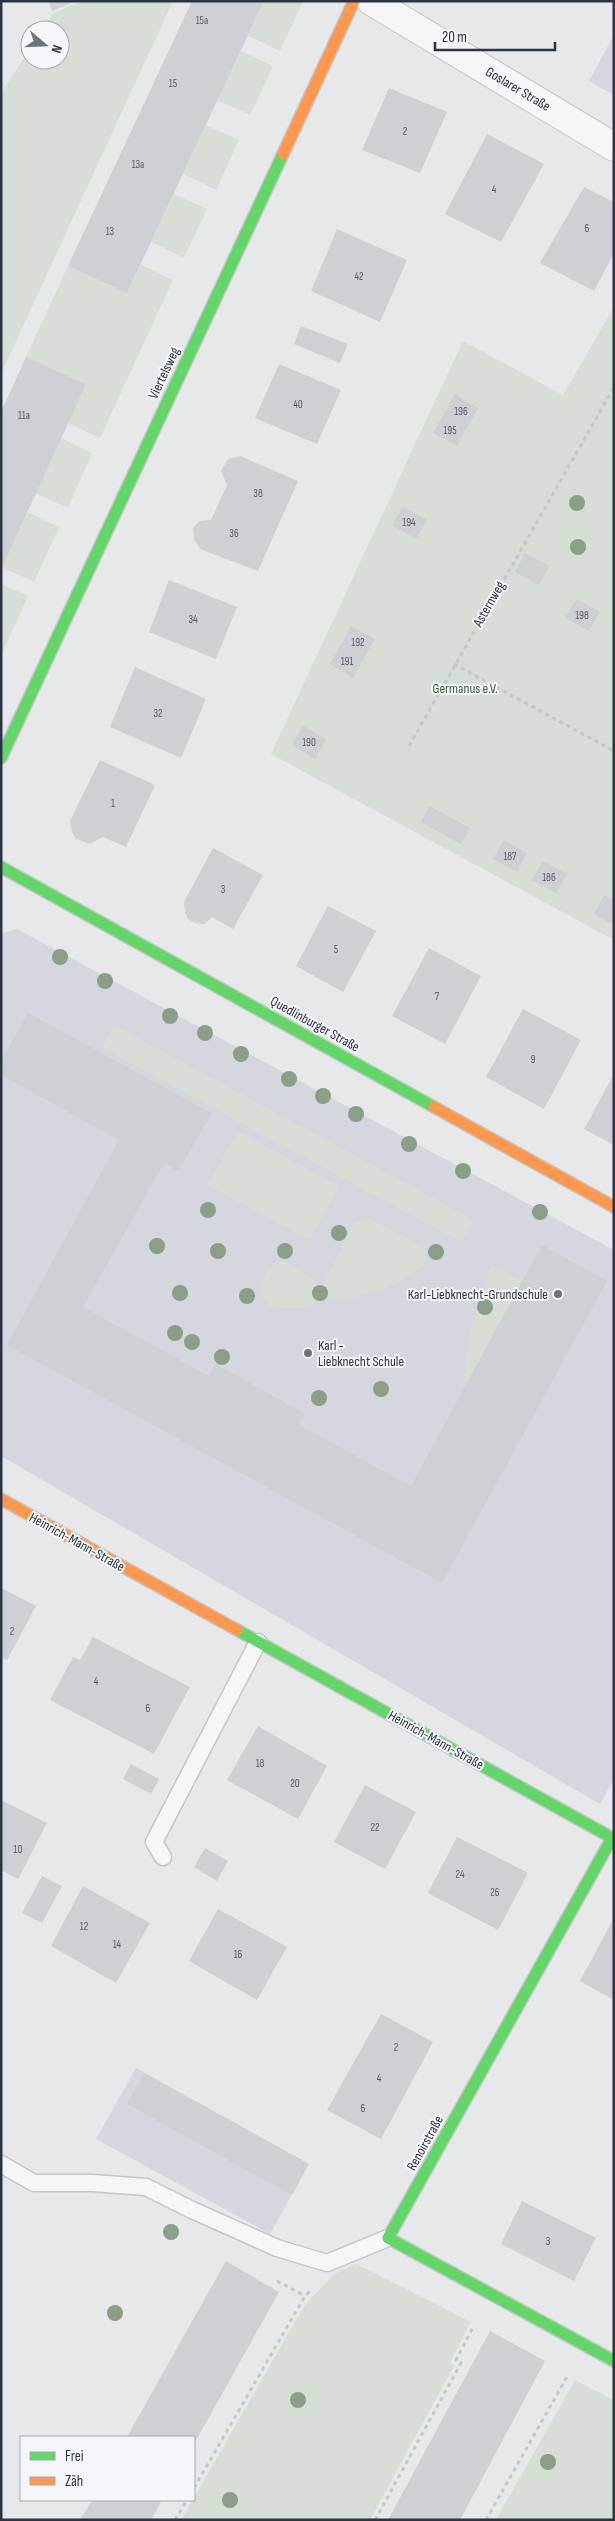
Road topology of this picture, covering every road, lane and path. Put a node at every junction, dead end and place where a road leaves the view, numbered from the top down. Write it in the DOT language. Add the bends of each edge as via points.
graph roads {
  1 [pos="354,1"];
  2 [pos="371,1"];
  3 [pos="614,147"];
  4 [pos="614,387"];
  5 [pos="454,664"];
  6 [pos="409,746"];
  7 [pos="614,751"];
  8 [pos="1,758"];
  9 [pos="1,866"];
  10 [pos="614,1207"];
  11 [pos="1,1499"];
  12 [pos="258,1642"];
  13 [pos="613,1838"];
  14 [pos="164,1857"];
  15 [pos="1,2164"];
  16 [pos="388,2238"];
  17 [pos="316,2284"];
  18 [pos="490,2294"];
  19 [pos="585,2346"];
  20 [pos="614,2361"];
  21 [pos="195,2486"];
  22 [pos="186,2501"];
  23 [pos="175,2520"];
  24 [pos="375,2520"];
  25 [pos="486,2520"];
  1 -- 8 [label="street, Viertelsweg"];
  2 -- 3 [label="street, Goslarer Straße"];
  4 -- 5 [label="path, Asternweg"];
  5 -- 6 [label="path, Asternweg"];
  5 -- 7 [label="path"];
  9 -- 10 [label="street, Quedlinburger Straße"];
  11 -- 12 [label="street, Heinrich-Mann-Straße"];
  12 -- 13 [label="street, Heinrich-Mann-Straße"];
  12 -- 14 [label="lane" via="154,1842"];
  13 -- 16 [label="street, Renoirstraße"];
  15 -- 16 [label="lane" via="34,2183 146,2187 277,2248 327,2263"];
  16 -- 18 [label="street"];
  17 -- 21 [label="path" via="305,2296"];
  18 -- 19 [label="street"];
  18 -- 24 [label="path" via="456,2360 461,2364"];
  19 -- 20 [label="street"];
  19 -- 25 [label="path"];
  22 -- 23 [label="path"];
}
